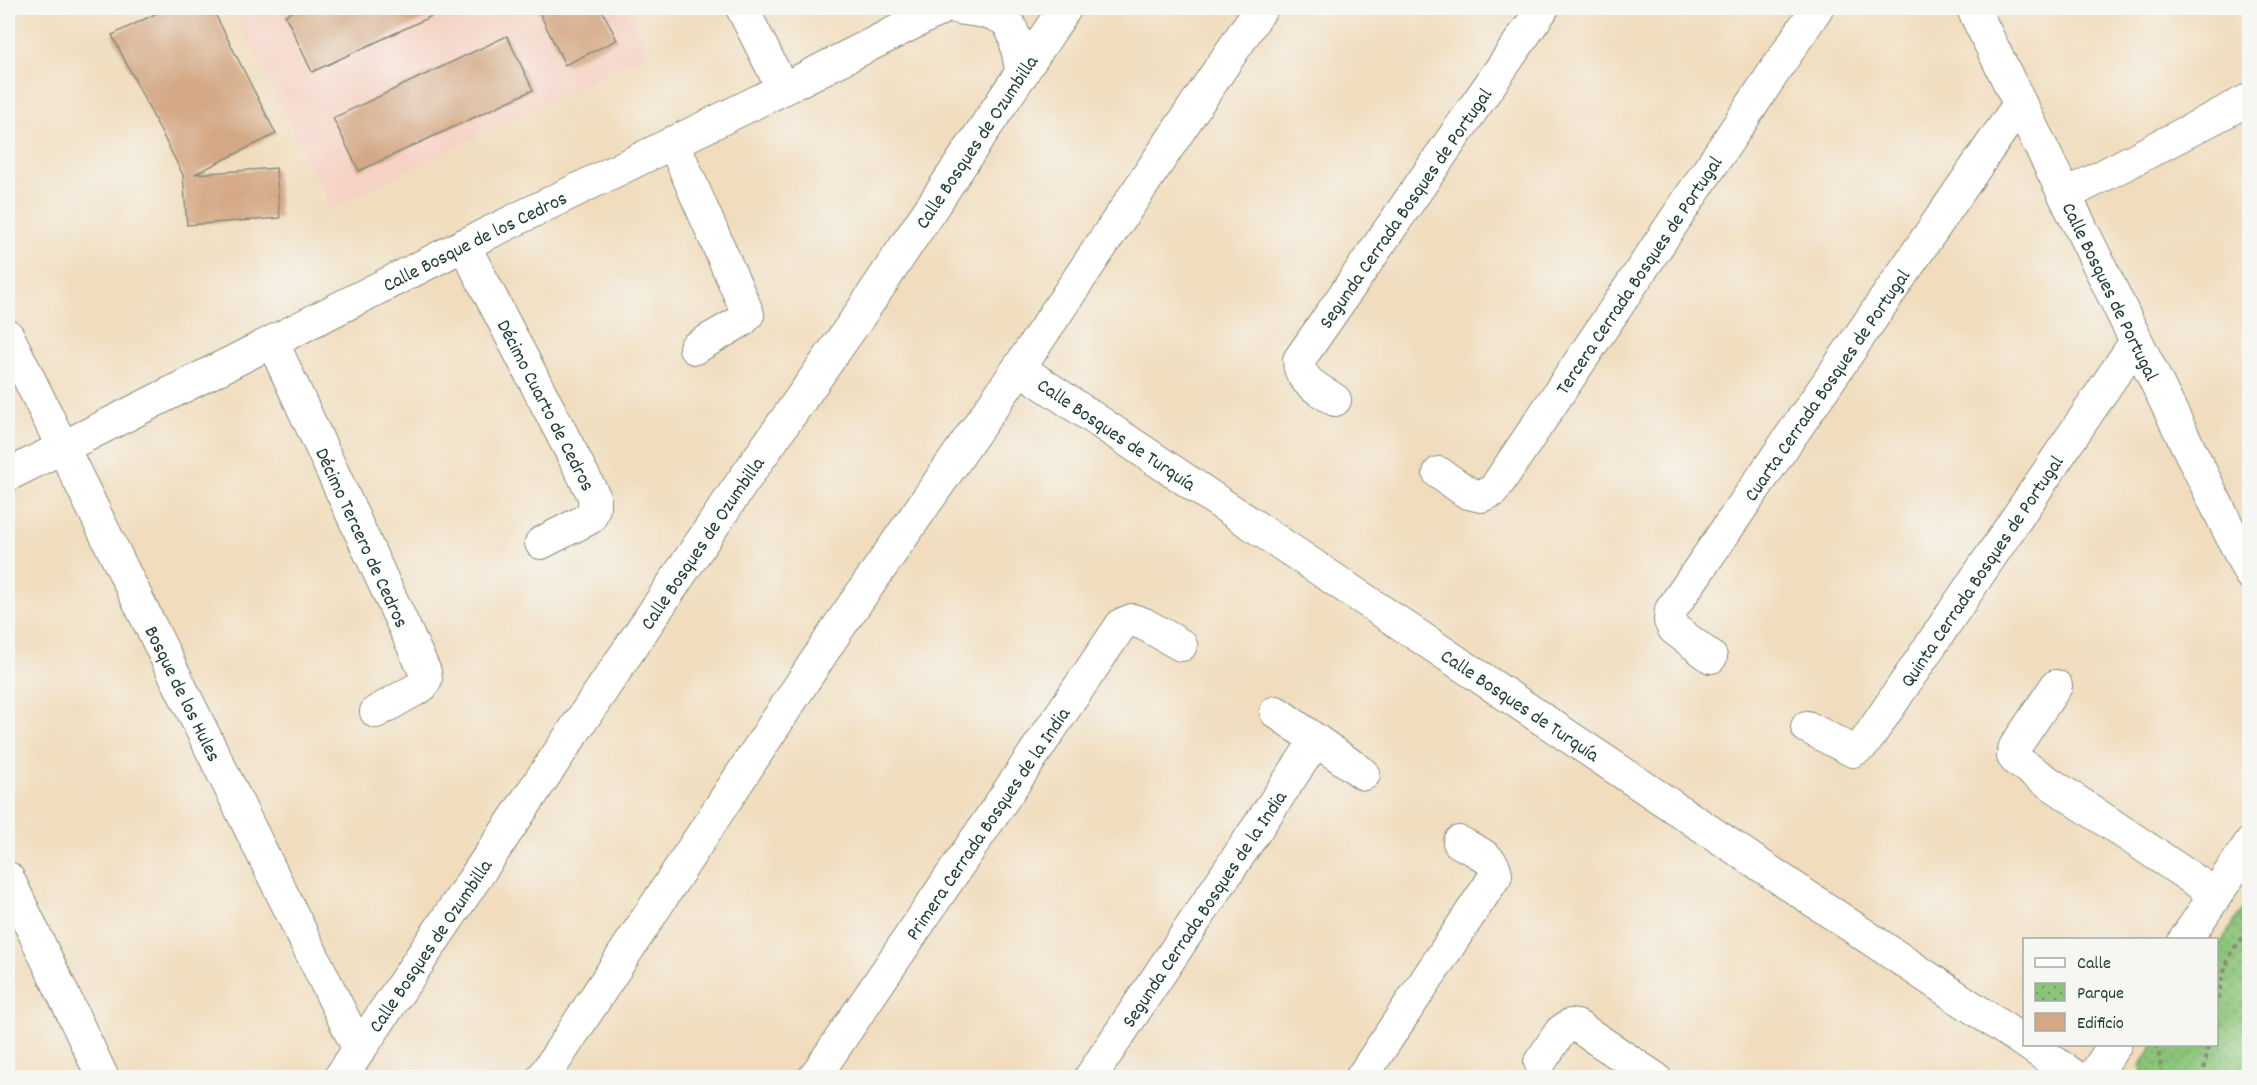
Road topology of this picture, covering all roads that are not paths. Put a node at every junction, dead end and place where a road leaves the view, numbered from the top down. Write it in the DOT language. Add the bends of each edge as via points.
graph roads {
  1 [pos="742,8"];
  2 [pos="943,8"];
  3 [pos="958,8"];
  4 [pos="1065,8"];
  5 [pos="1261,8"];
  6 [pos="1543,8"];
  7 [pos="1817,8"];
  8 [pos="1973,8"];
  9 [pos="1022,74"];
  10 [pos="783,89"];
  11 [pos="2250,99"];
  12 [pos="2020,103"];
  13 [pos="673,142"];
  14 [pos="2066,195"];
  15 [pos="464,245"];
  16 [pos="8,336"];
  17 [pos="273,343"];
  18 [pos="2135,343"];
  19 [pos="695,348"];
  20 [pos="1018,368"];
  21 [pos="1335,400"];
  22 [pos="63,447"];
  23 [pos="1439,473"];
  24 [pos="8,475"];
  25 [pos="541,543"];
  26 [pos="2250,573"];
  27 [pos="1181,645"];
  28 [pos="1711,657"];
  29 [pos="2056,686"];
  30 [pos="375,712"];
  31 [pos="1276,712"];
  32 [pos="1807,727"];
  33 [pos="1316,740"];
  34 [pos="1364,774"];
  35 [pos="1459,842"];
  36 [pos="2250,844"];
  37 [pos="8,878"];
  38 [pos="2215,894"];
  39 [pos="2186,938"];
  40 [pos="2023,1041"];
  41 [pos="2030,1046"];
  42 [pos="2114,1046"];
  43 [pos="359,1050"];
  44 [pos="1540,1062"];
  45 [pos="103,1077"];
  46 [pos="340,1077"];
  47 [pos="543,1077"];
  48 [pos="814,1077"];
  49 [pos="1090,1077"];
  50 [pos="1361,1077"];
  51 [pos="1655,1077"];
  52 [pos="2077,1077"];
  53 [pos="2093,1077"];
  1 -- 10 [label="street"];
  2 -- 10 [label="street, Calle Bosque de los Cedros"];
  3 -- 9 [label="street" via="988,11 1004,18 1013,28"];
  4 -- 9 [label="main road, Calle Bosques de Ozumbilla"];
  5 -- 20 [label="main road"];
  6 -- 21 [label="street, Segunda Cerrada Bosques de Portugal" via="1299,360 1303,378"];
  7 -- 23 [label="street, Tercera Cerrada Bosques de Portugal" via="1493,490 1481,496 1468,493"];
  8 -- 12 [label="main road, Calle Bosques de Portugal"];
  9 -- 43 [label="main road, Calle Bosques de Ozumbilla"];
  10 -- 13 [label="street, Calle Bosque de los Cedros"];
  11 -- 14 [label="street"];
  12 -- 14 [label="main road, Calle Bosques de Portugal"];
  12 -- 28 [label="street, Cuarta Cerrada Bosques de Portugal" via="1671,610 1674,629"];
  13 -- 15 [label="street, Calle Bosque de los Cedros"];
  13 -- 19 [label="street" via="748,314"];
  14 -- 18 [label="main road, Calle Bosques de Portugal"];
  15 -- 17 [label="street, Calle Bosque de los Cedros"];
  15 -- 25 [label="street, Décimo Cuarto de Cedros" via="594,496 590,518"];
  16 -- 22 [label="street, Bosque de los Hules"];
  17 -- 22 [label="street, Calle Bosque de los Cedros"];
  17 -- 30 [label="street, Décimo Tercero de Cedros" via="425,672 422,686"];
  18 -- 26 [label="main road, Calle Bosques de Portugal"];
  18 -- 32 [label="street, Quinta Cerrada Bosques de Portugal" via="1864,744 1853,751"];
  20 -- 40 [label="street, Calle Bosques de Turquía"];
  20 -- 47 [label="main road" via="838,628"];
  22 -- 24 [label="street, Calle Bosque de los Cedros"];
  22 -- 43 [label="street, Bosque de los Hules"];
  27 -- 48 [label="street, Primera Cerrada Bosques de la India" via="1144,624 1132,620 1122,624"];
  29 -- 38 [label="street" via="2015,747 2013,756"];
  31 -- 33 [label="street"];
  33 -- 34 [label="street"];
  33 -- 49 [label="street, Segunda Cerrada Bosques de la India"];
  35 -- 50 [label="street" via="1490,860 1496,866 1496,875"];
  36 -- 38 [label="main road"];
  37 -- 45 [label="street"];
  38 -- 39 [label="main road"];
  41 -- 52 [label="street, Calle Bosques de Turquía"];
  42 -- 53 [label="main road"];
  43 -- 46 [label="main road, Calle Bosques de Ozumbilla"];
  44 -- 51 [label="street" via="1561,1031 1570,1025"];
}
